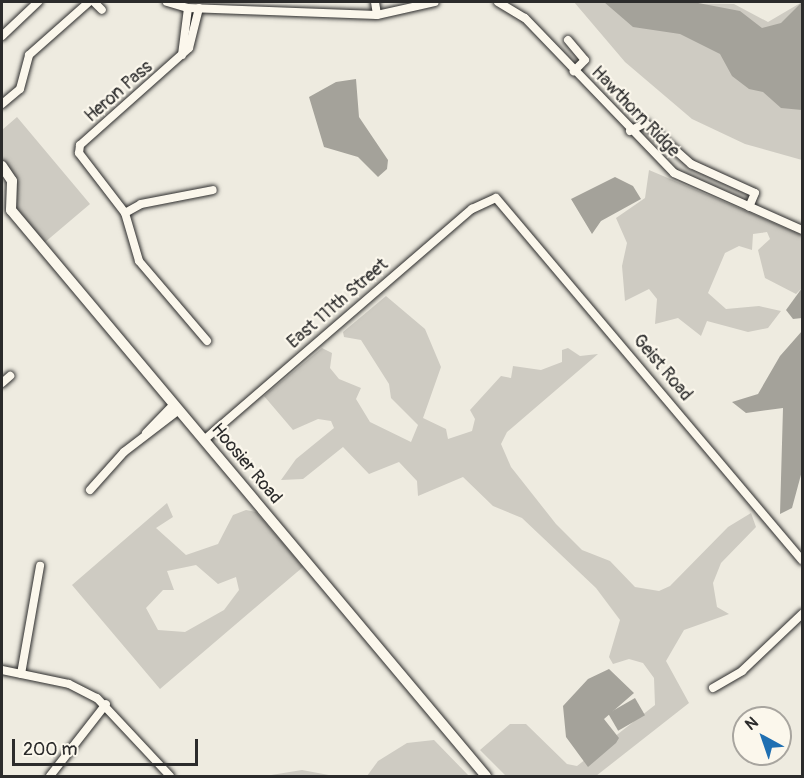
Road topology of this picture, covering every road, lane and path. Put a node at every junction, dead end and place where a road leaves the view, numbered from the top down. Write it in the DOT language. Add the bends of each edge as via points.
graph roads {
  1 [pos="39,2"];
  2 [pos="89,2"];
  3 [pos="94,2"];
  4 [pos="167,2"];
  5 [pos="243,2"];
  6 [pos="375,2"];
  7 [pos="435,2"];
  8 [pos="498,2"];
  9 [pos="188,8"];
  10 [pos="199,8"];
  11 [pos="102,10"];
  12 [pos="242,11"];
  13 [pos="378,15"];
  14 [pos="2,36"];
  15 [pos="568,40"];
  16 [pos="182,55"];
  17 [pos="574,71"];
  18 [pos="2,104"];
  19 [pos="630,130"];
  20 [pos="2,166"];
  21 [pos="213,190"];
  22 [pos="496,198"];
  23 [pos="749,207"];
  24 [pos="125,213"];
  25 [pos="802,228"];
  26 [pos="207,341"];
  27 [pos="10,376"];
  28 [pos="2,383"];
  29 [pos="176,407"];
  30 [pos="204,440"];
  31 [pos="90,490"];
  32 [pos="802,560"];
  33 [pos="40,566"];
  34 [pos="802,615"];
  35 [pos="800,624"];
  36 [pos="2,670"];
  37 [pos="21,674"];
  38 [pos="714,688"];
  39 [pos="106,704"];
  40 [pos="50,777"];
  41 [pos="170,777"];
  42 [pos="486,777"];
  1 -- 14 [label="street"];
  2 -- 18 [label="street" via="29,55 20,90"];
  3 -- 11 [label="street"];
  4 -- 9 [label="street"];
  5 -- 12 [label="street"];
  6 -- 13 [label="street"];
  7 -- 13 [label="street"];
  8 -- 17 [label="street, Hawthorn Ridge" via="525,18"];
  9 -- 10 [label="street"];
  9 -- 16 [label="street"];
  10 -- 12 [label="street"];
  10 -- 16 [label="street, Heron Pass" via="192,42"];
  12 -- 13 [label="street"];
  15 -- 17 [label="street" via="585,60"];
  16 -- 24 [label="street, Heron Pass" via="81,145 79,153"];
  17 -- 19 [label="street, Hawthorn Ridge"];
  19 -- 23 [label="street, Hawthorn Ridge" via="674,173"];
  19 -- 23 [label="street" via="645,123 691,164 755,193"];
  20 -- 29 [label="street, Hoosier Road" via="12,182 11,210"];
  21 -- 24 [label="street" via="141,204"];
  22 -- 30 [label="street, East 111th Street" via="472,209"];
  22 -- 32 [label="street, Geist Road"];
  23 -- 25 [label="street, Hawthorn Ridge"];
  24 -- 26 [label="street" via="139,261"];
  27 -- 28 [label="street"];
  29 -- 30 [label="street, Hoosier Road"];
  29 -- 31 [label="street"];
  30 -- 42 [label="street, Hoosier Road"];
  33 -- 37 [label="street"];
  34 -- 35 [label="street"];
  35 -- 38 [label="street"];
  36 -- 37 [label="street"];
  37 -- 39 [label="street" via="69,684"];
  39 -- 40 [label="street"];
  39 -- 41 [label="street"];
}
